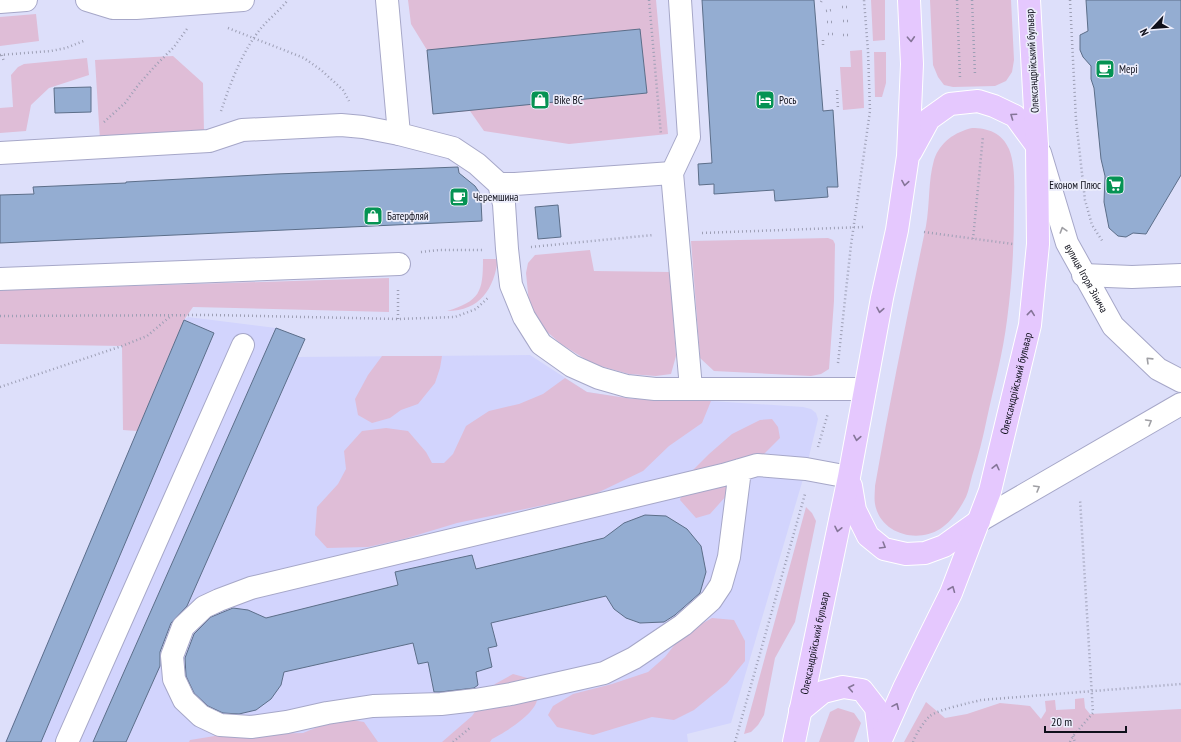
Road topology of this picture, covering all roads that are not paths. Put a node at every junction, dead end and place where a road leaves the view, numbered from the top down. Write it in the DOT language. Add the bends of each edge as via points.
graph roads {
  1 [pos="26,0"];
  2 [pos="87,0"];
  3 [pos="243,0"];
  4 [pos="387,0"];
  5 [pos="680,0"];
  6 [pos="908,0"];
  7 [pos="1029,0"];
  8 [pos="0,2"];
  9 [pos="399,134"];
  10 [pos="1037,146"];
  11 [pos="0,153"];
  12 [pos="908,156"];
  13 [pos="668,174"];
  14 [pos="499,184"];
  15 [pos="398,273"];
  16 [pos="1083,275"];
  17 [pos="1181,275"];
  18 [pos="0,279"];
  19 [pos="243,345"];
  20 [pos="1181,381"];
  21 [pos="691,388"];
  22 [pos="865,389"];
  23 [pos="1181,404"];
  24 [pos="740,470"];
  25 [pos="849,477"];
  26 [pos="979,521"];
  27 [pos="800,711"];
  28 [pos="880,741"];
  29 [pos="67,742"];
  30 [pos="794,742"];
  1 -- 8 [label="street"];
  2 -- 3 [label="street" via="113,8"];
  4 -- 9 [label="street"];
  5 -- 13 [label="street" via="689,137"];
  6 -- 12 [label="main road, Олександрійський бульвар, one-way" via="912,64"];
  7 -- 10 [label="main road, Олександрійський бульвар"];
  9 -- 11 [label="street" via="364,127 342,126 242,130 209,141"];
  9 -- 14 [label="street" via="453,148 477,164"];
  10 -- 12 [label="main road, one-way" via="1016,116 978,101 950,104 929,119"];
  16 -- 10 [label="street, вулиця Ігоря Зінича, one-way" via="1066,243"];
  26 -- 10 [label="main road, Олександрійський бульвар, one-way" via="990,491 1030,325 1038,244"];
  12 -- 22 [label="main road, Олександрійський бульвар, one-way" via="897,230"];
  13 -- 14 [label="street"];
  13 -- 21 [label="street"];
  14 -- 21 [label="street" via="504,204 511,285 524,317 541,344 572,366 599,378 627,386 655,389"];
  15 -- 18 [label="street"];
  16 -- 17 [label="street"];
  20 -- 16 [label="street, вулиця Ігоря Зінича, one-way" via="1158,369 1114,326"];
  19 -- 29 [label="street"];
  21 -- 22 [label="street"];
  22 -- 25 [label="main road, Олександрійський бульвар, one-way"];
  26 -- 23 [label="street, one-way"];
  24 -- 24 [label="street" via="251,588 204,608 183,627 172,656 174,679 184,700 201,716 220,725 251,727 374,706 475,700 604,673 634,658 677,629 711,600 721,585 729,557"];
  24 -- 25 [label="street" via="757,465 806,469"];
  25 -- 26 [label="main road, one-way" via="855,510 868,536 884,549 906,554 925,553 944,546"];
  25 -- 27 [label="main road, Олександрійський бульвар, one-way"];
  28 -- 26 [label="main road, Олександрійський бульвар, one-way" via="951,593"];
  28 -- 27 [label="main road, one-way" via="876,708 862,690 843,687 823,692"];
  27 -- 30 [label="main road, Олександрійський бульвар"];
}
